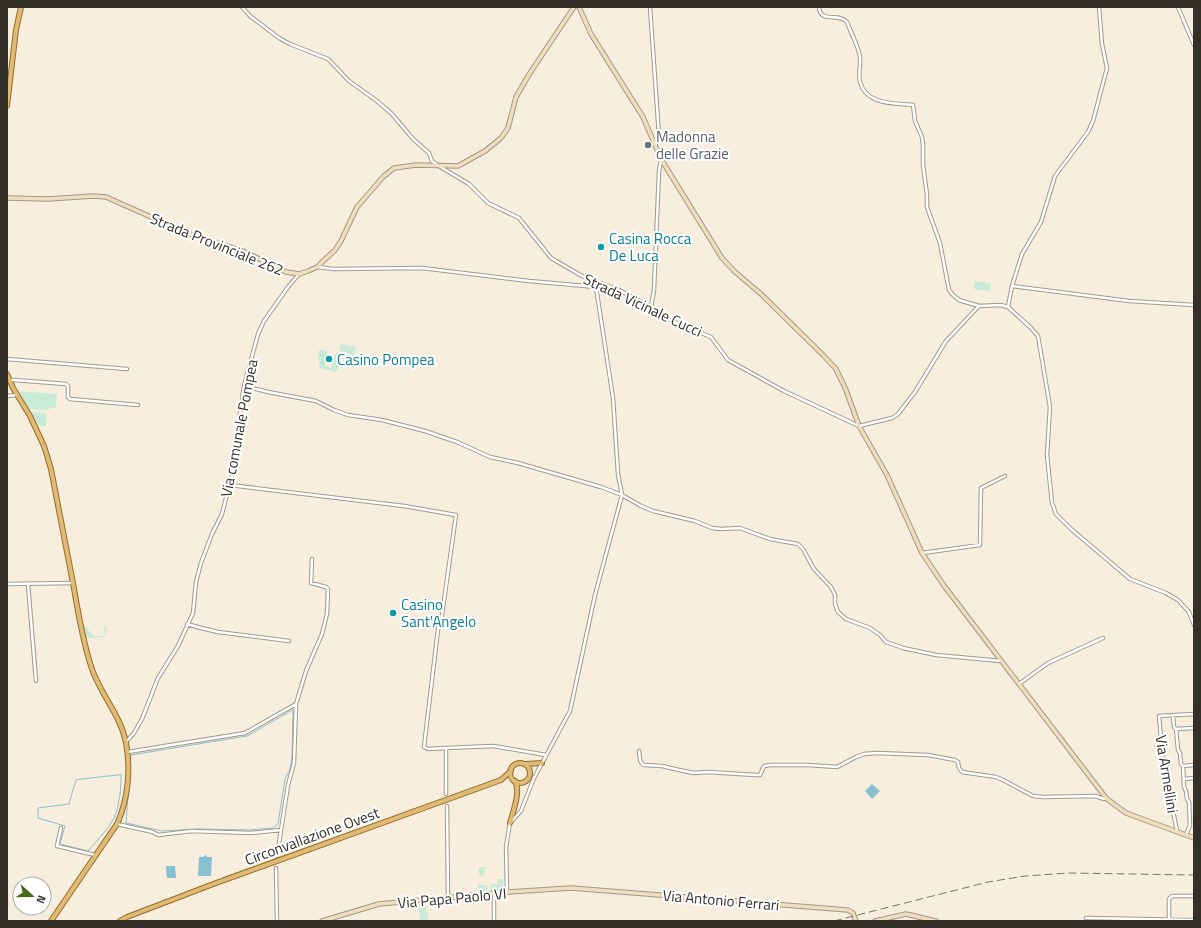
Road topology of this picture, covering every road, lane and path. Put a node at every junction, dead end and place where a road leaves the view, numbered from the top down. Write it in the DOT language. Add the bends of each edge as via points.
graph roads {
  1 [pos="21,7"];
  2 [pos="242,7"];
  3 [pos="574,7"];
  4 [pos="579,7"];
  5 [pos="650,7"];
  6 [pos="819,7"];
  7 [pos="1098,7"];
  8 [pos="1178,7"];
  9 [pos="1194,45"];
  10 [pos="7,106"];
  11 [pos="655,146"];
  12 [pos="661,159"];
  13 [pos="439,166"];
  14 [pos="7,199"];
  15 [pos="317,267"];
  16 [pos="299,274"];
  17 [pos="1012,286"];
  18 [pos="1194,305"];
  19 [pos="979,306"];
  20 [pos="651,307"];
  21 [pos="1008,307"];
  22 [pos="7,360"];
  23 [pos="127,369"];
  24 [pos="7,374"];
  25 [pos="10,380"];
  26 [pos="244,386"];
  27 [pos="17,395"];
  28 [pos="7,396"];
  29 [pos="138,405"];
  30 [pos="860,426"];
  31 [pos="1005,476"];
  32 [pos="230,485"];
  33 [pos="622,495"];
  34 [pos="922,553"];
  35 [pos="312,559"];
  36 [pos="73,583"];
  37 [pos="7,584"];
  38 [pos="28,584"];
  39 [pos="188,624"];
  40 [pos="1194,625"];
  41 [pos="1103,638"];
  42 [pos="289,641"];
  43 [pos="1002,661"];
  44 [pos="36,681"];
  45 [pos="1019,684"];
  46 [pos="296,704"];
  47 [pos="1194,714"];
  48 [pos="1173,715"];
  49 [pos="1194,728"];
  50 [pos="1176,729"];
  51 [pos="126,742"];
  52 [pos="446,748"];
  53 [pos="640,751"];
  54 [pos="128,752"];
  55 [pos="546,755"];
  56 [pos="542,762"];
  57 [pos="536,763"];
  58 [pos="526,764"];
  59 [pos="1194,765"];
  60 [pos="1183,766"];
  61 [pos="530,770"];
  62 [pos="511,771"];
  63 [pos="1194,778"];
  64 [pos="1184,779"];
  65 [pos="501,780"];
  66 [pos="514,780"];
  67 [pos="522,782"];
  68 [pos="517,793"];
  69 [pos="446,794"];
  70 [pos="1106,798"];
  71 [pos="1189,802"];
  72 [pos="1194,802"];
  73 [pos="447,806"];
  74 [pos="510,823"];
  75 [pos="117,824"];
  76 [pos="1190,825"];
  77 [pos="1194,825"];
  78 [pos="61,828"];
  79 [pos="281,830"];
  80 [pos="1177,831"];
  81 [pos="1186,835"];
  82 [pos="1194,838"];
  83 [pos="96,855"];
  84 [pos="277,856"];
  85 [pos="276,868"];
  86 [pos="585,889"];
  87 [pos="507,892"];
  88 [pos="494,894"];
  89 [pos="1194,896"];
  90 [pos="448,898"];
  91 [pos="899,916"];
  92 [pos="1086,918"];
  93 [pos="1112,920"];
  94 [pos="1137,920"];
  95 [pos="1162,920"];
  96 [pos="1169,920"];
  97 [pos="1182,920"];
  98 [pos="1194,920"];
  99 [pos="51,921"];
  100 [pos="120,921"];
  101 [pos="277,921"];
  102 [pos="322,921"];
  103 [pos="494,921"];
  104 [pos="856,921"];
  105 [pos="875,921"];
  106 [pos="899,921"];
  107 [pos="933,921"];
  1 -- 10 [label="main road"];
  2 -- 13 [label="street, Strada Vicinale Cucci" via="279,38 328,59 349,81 392,114"];
  3 -- 13 [label="street, Strada Provinciale 262" via="516,98 508,128 501,138 485,151 458,166"];
  4 -- 11 [label="street" via="591,34 642,117"];
  5 -- 11 [label="street" via="658,136"];
  6 -- 19 [label="street" via="823,16 841,18 847,22 860,57 860,83 869,96 880,102 913,105 915,122 922,137 927,207 940,243 949,290 959,300"];
  7 -- 17 [label="street" via="1107,68 1093,121 1088,132 1055,176 1041,222 1022,254"];
  8 -- 9 [label="street"];
  11 -- 12 [label="street"];
  12 -- 20 [label="street"];
  12 -- 30 [label="street" via="722,258 836,369"];
  13 -- 15 [label="street, Strada Provinciale 262" via="416,165 394,168 383,177 357,207 335,250"];
  13 -- 20 [label="street, Strada Vicinale Cucci" via="469,184 488,203 519,218 551,258 582,276 619,290"];
  14 -- 16 [label="street, Strada Provinciale 262" via="106,197 187,234 243,251 286,272"];
  15 -- 16 [label="street, Strada Provinciale 262"];
  15 -- 33 [label="street" via="422,268 596,287 613,398 618,474"];
  16 -- 26 [label="street, Via comunale Pompea" via="264,321"];
  17 -- 18 [label="street" via="1129,301"];
  17 -- 21 [label="street"];
  19 -- 21 [label="street"];
  19 -- 30 [label="street" via="946,341 898,414 892,418"];
  20 -- 30 [label="street, Strada Vicinale Cucci" via="658,315 711,337 728,360"];
  21 -- 40 [label="street" via="1038,336 1050,407 1046,455 1052,503 1056,514 1130,579 1178,600 1189,612"];
  22 -- 23 [label="street"];
  24 -- 25 [label="main road"];
  25 -- 27 [label="main road"];
  25 -- 29 [label="street" via="66,384 70,399"];
  26 -- 32 [label="street, Via comunale Pompea" via="234,471"];
  26 -- 33 [label="street" via="316,401 348,415 382,420 425,431 490,457"];
  27 -- 28 [label="street"];
  27 -- 36 [label="main road" via="44,446 51,469"];
  30 -- 34 [label="street" via="887,475"];
  31 -- 34 [label="street" via="981,488 980,545"];
  32 -- 39 [label="street, Via comunale Pompea" via="222,514 201,563 193,613"];
  32 -- 52 [label="street" via="404,506 456,515 442,615 439,621 424,747"];
  33 -- 43 [label="street" via="653,511 690,519 712,528 740,528 770,539 798,544 814,569 831,587 838,612 846,619 870,628 886,642 936,655"];
  33 -- 55 [label="street" via="595,595 570,711"];
  34 -- 43 [label="street"];
  35 -- 46 [label="street" via="311,583 326,587 328,590 327,614"];
  36 -- 38 [label="street"];
  36 -- 51 [label="main road" via="91,669"];
  37 -- 38 [label="street"];
  38 -- 44 [label="street"];
  39 -- 42 [label="street" via="218,632"];
  39 -- 51 [label="street, Via comunale Pompea" via="158,678 142,719"];
  41 -- 45 [label="street" via="1048,663"];
  43 -- 45 [label="street"];
  45 -- 70 [label="street"];
  46 -- 54 [label="street" via="245,733"];
  46 -- 79 [label="street" via="294,763"];
  47 -- 48 [label="street"];
  48 -- 50 [label="street"];
  48 -- 80 [label="street, Via Armellini" via="1159,716 1163,762"];
  49 -- 50 [label="street"];
  50 -- 60 [label="street"];
  51 -- 54 [label="main road"];
  52 -- 55 [label="street" via="493,746"];
  52 -- 69 [label="street"];
  53 -- 70 [label="street" via="640,760 644,765 694,773 756,776 760,775 764,766 770,765 837,767 864,754 928,755 954,760 958,762 962,772 996,777 1033,796"];
  54 -- 75 [label="main road" via="126,798"];
  55 -- 56 [label="street"];
  56 -- 57 [label="main road"];
  56 -- 74 [label="street" via="521,811"];
  57 -- 58 [label="main road"];
  57 -- 61 [label="main road"];
  58 -- 61 [label="main road"];
  58 -- 62 [label="main road" via="517,764"];
  59 -- 60 [label="street"];
  60 -- 64 [label="street"];
  61 -- 67 [label="main road" via="529,776"];
  62 -- 65 [label="main road, Circonvallazione Ovest"];
  62 -- 66 [label="main road"];
  63 -- 64 [label="street"];
  64 -- 71 [label="street"];
  65 -- 66 [label="main road"];
  65 -- 100 [label="main road, Circonvallazione Ovest" via="216,883"];
  66 -- 67 [label="main road"];
  66 -- 68 [label="main road" via="518,787"];
  67 -- 68 [label="main road"];
  68 -- 74 [label="main road"];
  70 -- 80 [label="street" via="1126,813"];
  71 -- 72 [label="street"];
  71 -- 76 [label="street"];
  73 -- 90 [label="street"];
  74 -- 87 [label="street" via="506,847"];
  75 -- 79 [label="street" via="158,835 192,831 251,833"];
  75 -- 83 [label="main road"];
  76 -- 77 [label="street"];
  76 -- 81 [label="street"];
  78 -- 83 [label="street" via="57,846"];
  79 -- 84 [label="street"];
  80 -- 81 [label="street"];
  81 -- 82 [label="street"];
  83 -- 99 [label="main road"];
  85 -- 101 [label="street"];
  86 -- 87 [label="street, Via Papa Paolo VI"];
  86 -- 104 [label="street, Via Antonio Ferrari" via="848,910 852,912"];
  87 -- 88 [label="street, Via Papa Paolo VI"];
  88 -- 90 [label="street, Via Papa Paolo VI"];
  88 -- 103 [label="street"];
  89 -- 96 [label="street" via="1172,896 1169,899"];
  90 -- 102 [label="street, Via Papa Paolo VI" via="379,904"];
  91 -- 105 [label="street"];
  91 -- 106 [label="street"];
  91 -- 107 [label="street" via="906,914"];
  92 -- 93 [label="street"];
  93 -- 94 [label="street"];
  94 -- 95 [label="street"];
  95 -- 96 [label="street"];
  96 -- 97 [label="street"];
  97 -- 98 [label="street"];
}
